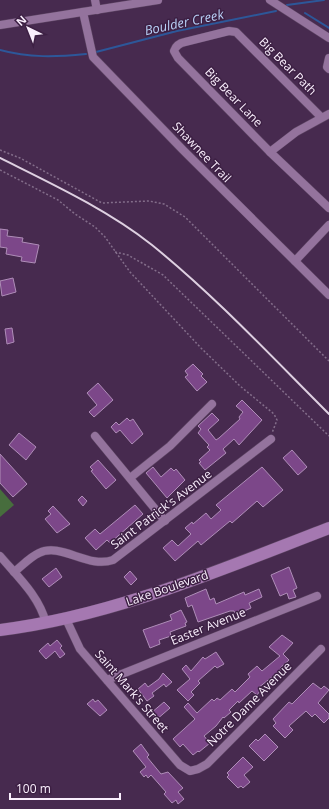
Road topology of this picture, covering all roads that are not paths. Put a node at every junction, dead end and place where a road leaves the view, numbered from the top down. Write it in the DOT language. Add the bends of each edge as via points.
graph roads {
  1 [pos="95,0"];
  2 [pos="158,0"];
  3 [pos="270,0"];
  4 [pos="97,10"];
  5 [pos="83,12"];
  6 [pos="0,25"];
  7 [pos="238,34"];
  8 [pos="329,38"];
  9 [pos="329,58"];
  10 [pos="329,69"];
  11 [pos="325,115"];
  12 [pos="270,152"];
  13 [pos="329,208"];
  14 [pos="329,225"];
  15 [pos="295,261"];
  16 [pos="329,295"];
  17 [pos="212,404"];
  18 [pos="95,436"];
  19 [pos="271,439"];
  20 [pos="130,478"];
  21 [pos="165,521"];
  22 [pos="329,528"];
  23 [pos="0,556"];
  24 [pos="14,572"];
  25 [pos="318,596"];
  26 [pos="66,619"];
  27 [pos="46,623"];
  28 [pos="0,630"];
  29 [pos="321,648"];
  30 [pos="107,680"];
  31 [pos="190,771"];
  1 -- 4 [label="street"];
  2 -- 4 [label="street"];
  3 -- 8 [label="street"];
  4 -- 5 [label="street"];
  5 -- 6 [label="street"];
  5 -- 15 [label="street, Shawnee Trail" via="93,57"];
  7 -- 11 [label="street, Big Bear Path"];
  7 -- 12 [label="street, Big Bear Lane" via="229,31 180,43 174,51"];
  9 -- 10 [label="street"];
  11 -- 12 [label="street"];
  12 -- 13 [label="street, Big Bear Lane"];
  14 -- 15 [label="street"];
  15 -- 16 [label="street, Shawnee Trail"];
  17 -- 20 [label="street" via="170,446"];
  18 -- 20 [label="street"];
  19 -- 21 [label="street, Saint Patrick's Avenue"];
  20 -- 21 [label="street"];
  21 -- 24 [label="street, Saint Patrick's Avenue" via="113,560 98,563 55,551 45,551 37,554"];
  22 -- 26 [label="main road, Lake Boulevard" via="180,584"];
  23 -- 24 [label="street"];
  24 -- 27 [label="street" via="34,595"];
  25 -- 30 [label="street, Easter Avenue"];
  26 -- 27 [label="main road, Lake Boulevard"];
  26 -- 30 [label="street, Saint Mark's Street" via="77,646"];
  27 -- 28 [label="main road, Lake Boulevard"];
  29 -- 31 [label="street, Notre Dame Avenue" via="206,764"];
  30 -- 31 [label="street, Saint Mark's Street" via="180,765"];
}
